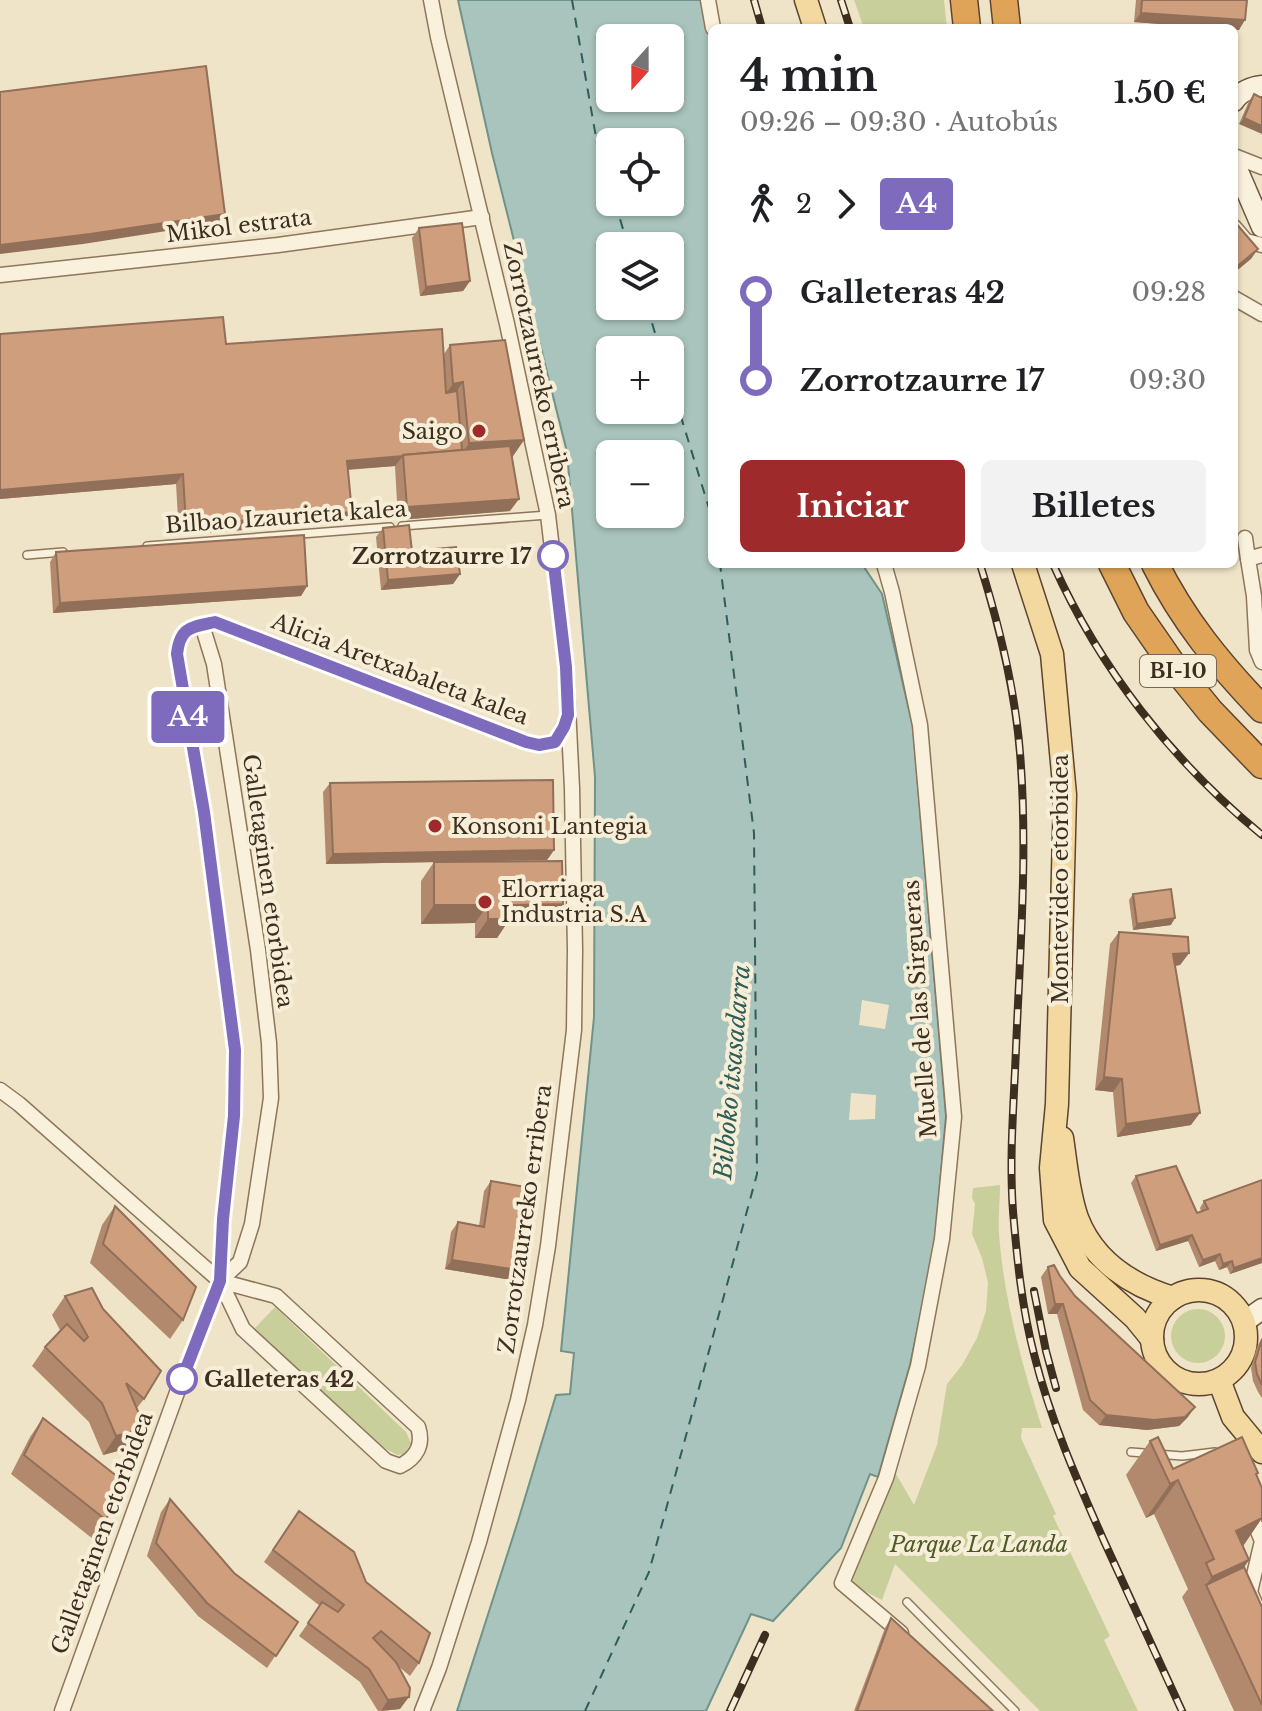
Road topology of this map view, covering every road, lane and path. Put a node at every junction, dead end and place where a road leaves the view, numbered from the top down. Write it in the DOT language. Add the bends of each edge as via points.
graph roads {
  1 [pos="431,0"];
  2 [pos="708,0"];
  3 [pos="806,0"];
  4 [pos="964,0"];
  5 [pos="1004,0"];
  6 [pos="712,24"];
  7 [pos="814,24"];
  8 [pos="967,24"];
  9 [pos="1007,24"];
  10 [pos="1262,86"];
  11 [pos="1238,96"];
  12 [pos="1238,158"];
  13 [pos="1262,167"];
  14 [pos="1238,171"];
  15 [pos="482,217"];
  16 [pos="1262,227"];
  17 [pos="1238,232"];
  18 [pos="1262,245"];
  19 [pos="0,275"];
  20 [pos="1238,300"];
  21 [pos="1262,314"];
  22 [pos="548,515"];
  23 [pos="1245,538"];
  24 [pos="138,547"];
  25 [pos="74,551"];
  26 [pos="27,555"];
  27 [pos="1255,557"];
  28 [pos="885,568"];
  29 [pos="1024,568"];
  30 [pos="1114,568"];
  31 [pos="1157,568"];
  32 [pos="1258,623"];
  33 [pos="202,625"];
  34 [pos="1262,662"];
  35 [pos="1262,709"];
  36 [pos="568,715"];
  37 [pos="547,744"];
  38 [pos="571,765"];
  39 [pos="1262,765"];
  40 [pos="0,1090"];
  41 [pos="1057,1104"];
  42 [pos="220,1281"];
  43 [pos="1173,1298"];
  44 [pos="1253,1315"];
  45 [pos="1152,1339"];
  46 [pos="1219,1380"];
  47 [pos="1261,1450"];
  48 [pos="1131,1452"];
  49 [pos="1217,1452"];
  50 [pos="1242,1492"];
  51 [pos="907,1602"];
  52 [pos="1262,1619"];
  53 [pos="912,1642"];
  54 [pos="62,1711"];
  55 [pos="422,1711"];
  56 [pos="1015,1711"];
  1 -- 15 [label="street, Zorrotzaurreko erribera"];
  2 -- 6 [label="street"];
  3 -- 7 [label="main road"];
  4 -- 8 [label="highway"];
  5 -- 9 [label="highway"];
  10 -- 11 [label="street"];
  12 -- 13 [label="street"];
  14 -- 16 [label="street"];
  15 -- 19 [label="street, Mikol estrata"];
  15 -- 22 [label="street, Zorrotzaurreko erribera"];
  17 -- 18 [label="street" via="1246,241"];
  20 -- 21 [label="street"];
  22 -- 24 [label="lane, Bilbao Izaurieta kalea"];
  22 -- 36 [label="street, Zorrotzaurreko erribera"];
  23 -- 27 [label="street"];
  25 -- 26 [label="lane"];
  27 -- 32 [label="street"];
  28 -- 53 [label="street, Muelle de las Sirgueras" via="920,725 954,1117 942,1239 918,1366 886,1478 842,1583"];
  29 -- 41 [label="main road, Montevideo etorbidea" via="1052,654 1065,795"];
  30 -- 39 [label="highway, BI-10" via="1172,664"];
  31 -- 35 [label="highway, BI-10" via="1201,641"];
  32 -- 34 [label="street"];
  33 -- 37 [label="street, Alicia Aretxabaleta kalea" via="215,622 526,742"];
  33 -- 42 [label="street, Galletaginen etorbidea" via="214,664 258,950 271,1098 252,1224 240,1262"];
  33 -- 42 [label="street, Galletaginen etorbidea" via="188,630 177,654 235,1050"];
  36 -- 37 [label="street, Alicia Aretxabaleta kalea" via="555,742"];
  36 -- 38 [label="street, Zorrotzaurreko erribera"];
  37 -- 38 [label="street"];
  38 -- 55 [label="street, Zorrotzaurreko erribera" via="574,1030 544,1272 518,1400 479,1542"];
  40 -- 42 [label="street"];
  41 -- 43 [label="main road, Montevideo etorbidea" via="1077,1217 1092,1248 1142,1287"];
  41 -- 45 [label="main road, Montevideo etorbidea" via="1051,1168 1055,1220 1080,1268"];
  42 -- 42 [label="street" via="243,1329 386,1461 400,1466 411,1460 421,1435 418,1427 276,1296"];
  42 -- 54 [label="street, Galletaginen etorbidea"];
  43 -- 44 [label="main road" via="1184,1292 1213,1292"];
  43 -- 45 [label="main road" via="1153,1323"];
  44 -- 46 [label="main road" via="1240,1362"];
  45 -- 46 [label="main road" via="1162,1367 1174,1378 1204,1384"];
  46 -- 47 [label="main road" via="1233,1428"];
  48 -- 49 [label="lane"];
  50 -- 52 [label="street" via="1262,1541 1250,1592"];
  51 -- 56 [label="lane"];
}
